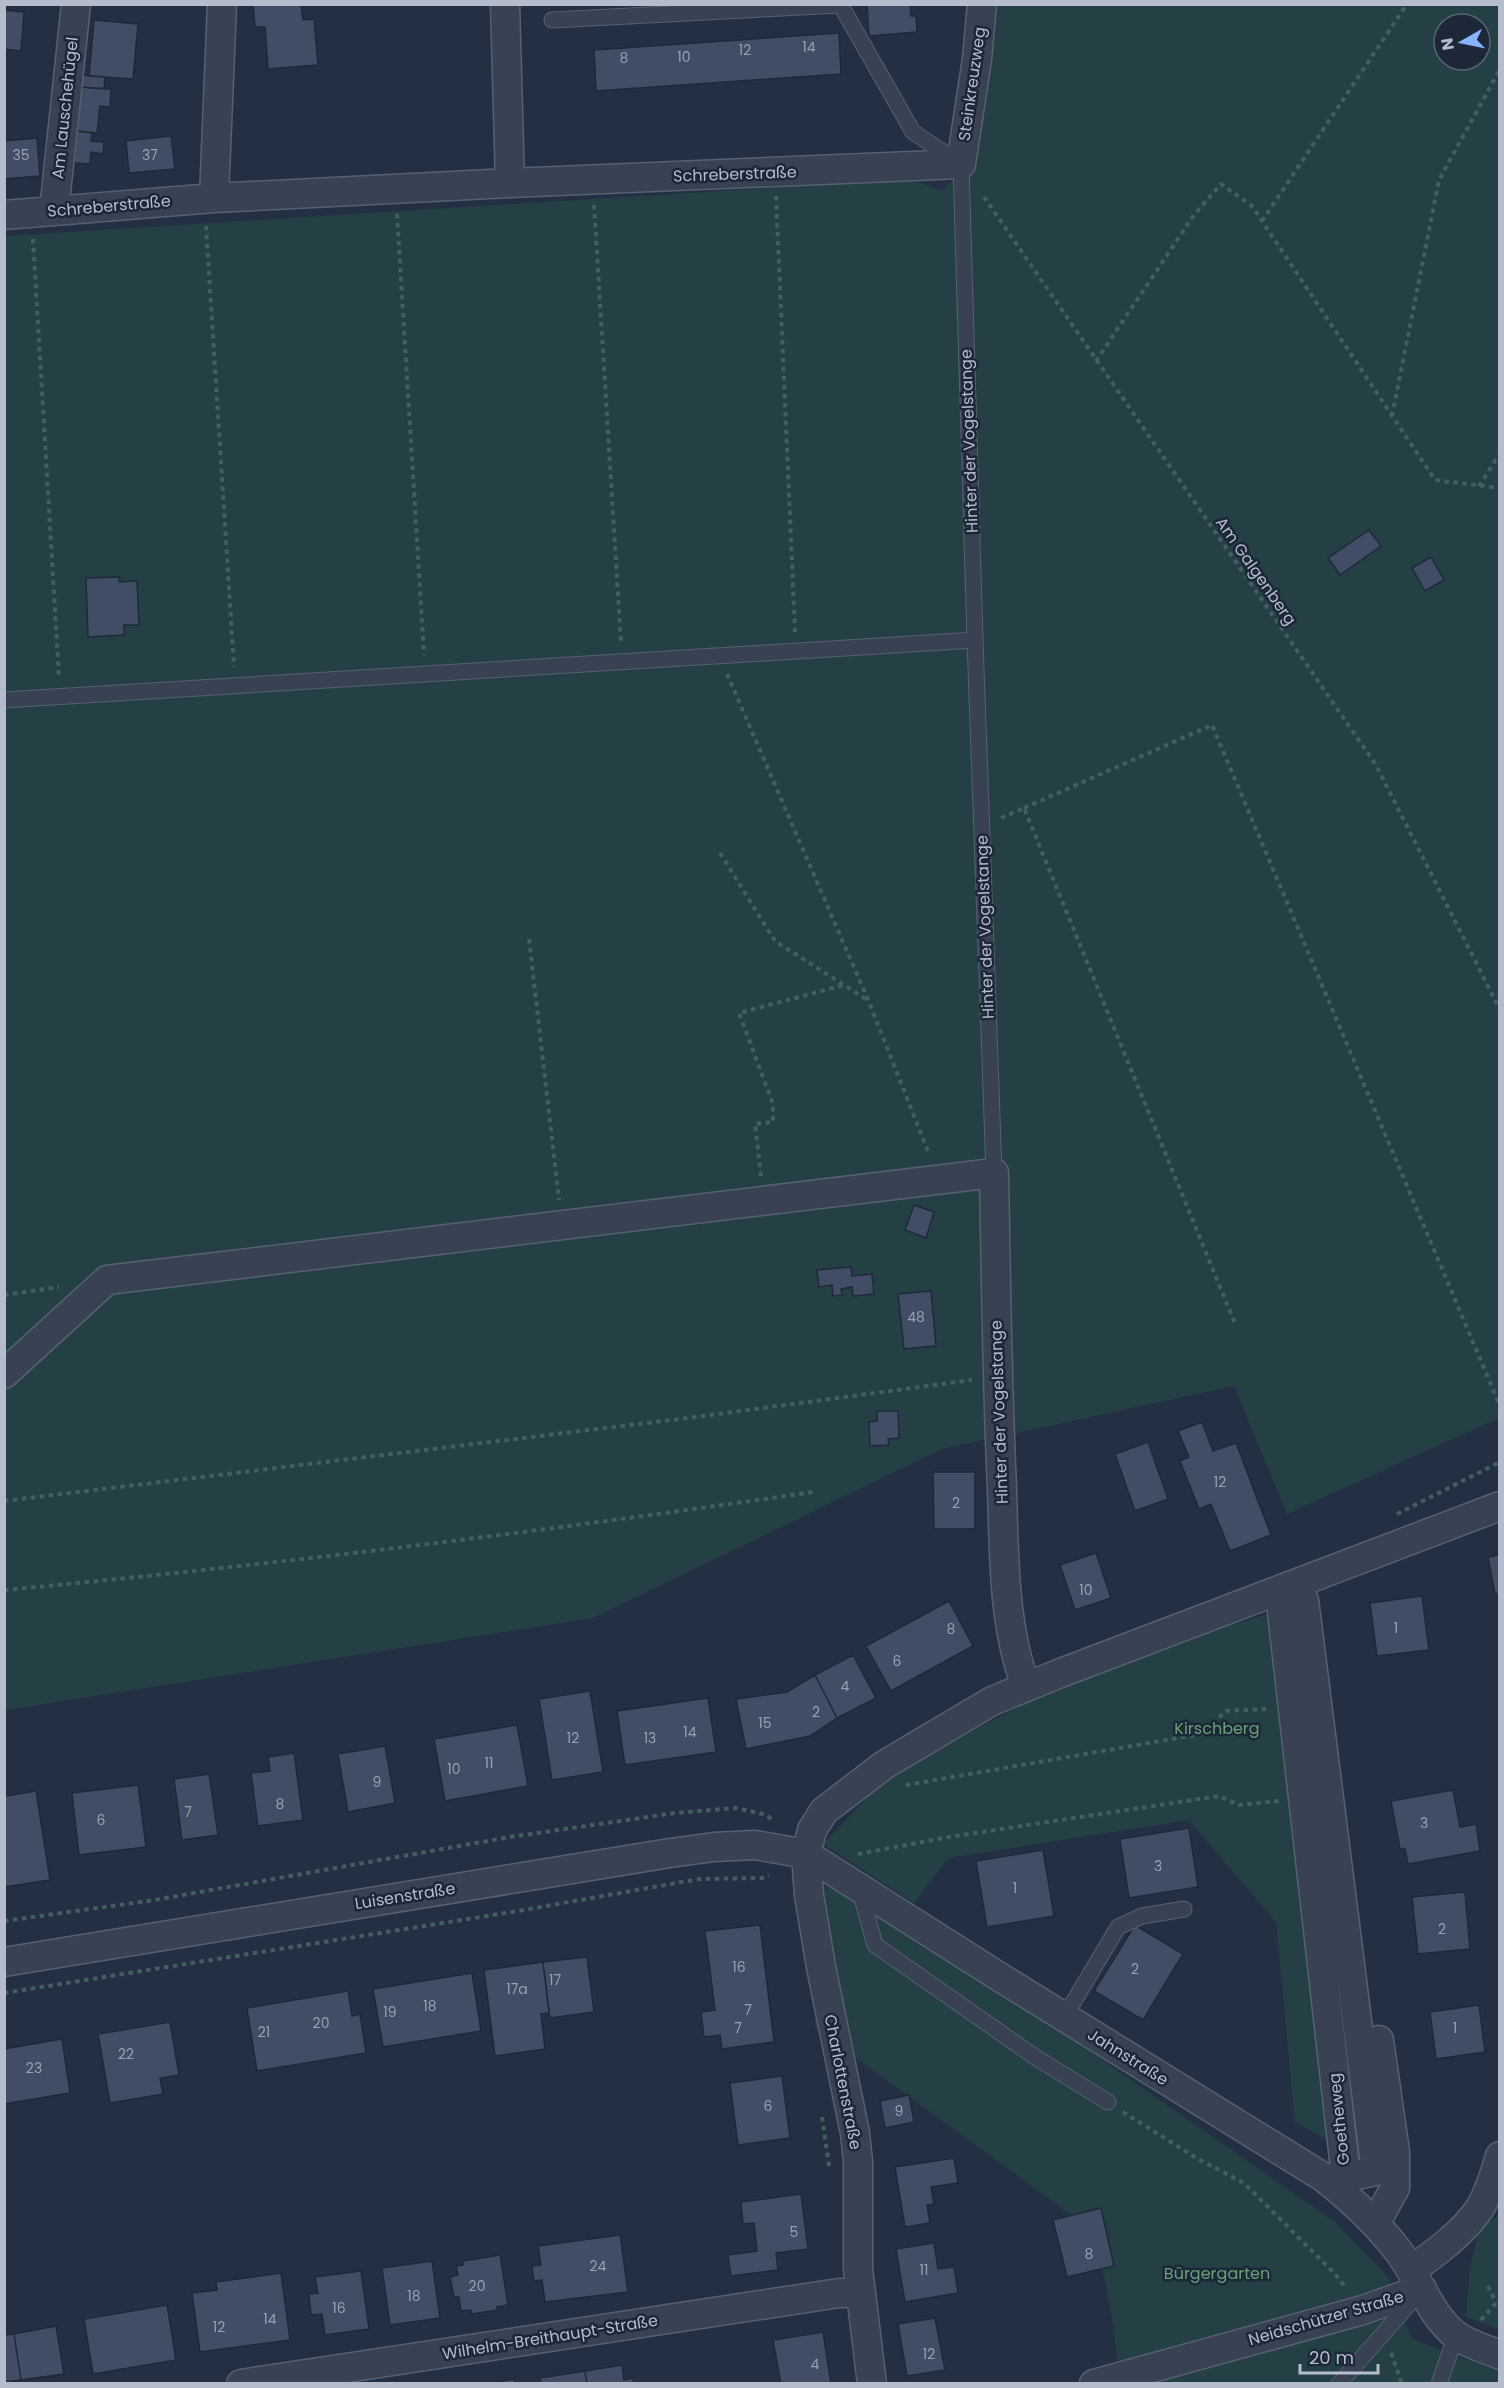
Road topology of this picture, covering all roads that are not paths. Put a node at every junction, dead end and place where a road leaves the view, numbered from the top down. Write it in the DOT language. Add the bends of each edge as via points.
graph roads {
  1 [pos="76,4"];
  2 [pos="222,4"];
  3 [pos="505,4"];
  4 [pos="982,4"];
  5 [pos="840,5"];
  6 [pos="552,20"];
  7 [pos="961,164"];
  8 [pos="510,183"];
  9 [pos="209,198"];
  10 [pos="43,212"];
  11 [pos="4,215"];
  12 [pos="975,640"];
  13 [pos="4,700"];
  14 [pos="994,1173"];
  15 [pos="4,1374"];
  16 [pos="1500,1506"];
  17 [pos="1301,1590"];
  18 [pos="1026,1686"];
  19 [pos="812,1858"];
  20 [pos="859,1888"];
  21 [pos="1184,1909"];
  22 [pos="4,1962"];
  23 [pos="1064,2018"];
  24 [pos="1108,2102"];
  25 [pos="1500,2156"];
  26 [pos="1375,2224"];
  27 [pos="1417,2280"];
  28 [pos="860,2293"];
  29 [pos="1456,2335"];
  30 [pos="1500,2355"];
  31 [pos="241,2384"];
  32 [pos="872,2384"];
  33 [pos="1094,2384"];
  34 [pos="1339,2384"];
  35 [pos="1439,2384"];
  1 -- 10 [label="street, Am Lauschehügel"];
  2 -- 9 [label="street"];
  3 -- 8 [label="street"];
  4 -- 7 [label="street, Steinkreuzweg"];
  5 -- 6 [label="lane"];
  5 -- 7 [label="lane" via="913,132"];
  7 -- 8 [label="street, Schreberstraße"];
  7 -- 12 [label="lane, Hinter der Vogelstange"];
  8 -- 9 [label="street, Schreberstraße"];
  9 -- 10 [label="street, Schreberstraße"];
  10 -- 11 [label="street, Schreberstraße"];
  12 -- 13 [label="lane"];
  12 -- 14 [label="lane, Hinter der Vogelstange"];
  14 -- 15 [label="street" via="107,1280"];
  14 -- 18 [label="street, Hinter der Vogelstange" via="1005,1563 1015,1658"];
  16 -- 17 [label="street" via="1381,1551"];
  17 -- 17 [label="street, Goetheweg" via="1376,2171 1346,2177 1281,1603"];
  17 -- 18 [label="street"];
  17 -- 26 [label="street" via="1321,1613 1338,1761 1395,2152 1395,2188"];
  18 -- 19 [label="street" via="929,1736 824,1811 812,1830"];
  19 -- 20 [label="street, Jahnstraße"];
  19 -- 22 [label="street, Luisenstraße" via="755,1845 714,1847"];
  19 -- 28 [label="street, Charlottenstraße" via="814,1927 855,2133"];
  20 -- 23 [label="street, Jahnstraße"];
  20 -- 24 [label="lane" via="875,1945 1035,2057"];
  21 -- 23 [label="lane" via="1142,1916 1118,1927"];
  23 -- 26 [label="street, Jahnstraße" via="1323,2177"];
  25 -- 27 [label="street" via="1480,2207 1431,2257"];
  26 -- 27 [label="street, Jahnstraße"];
  27 -- 29 [label="street, Neidschützer Straße"];
  27 -- 33 [label="street, Neidschützer Straße" via="1363,2310"];
  27 -- 34 [label="lane" via="1383,2334"];
  28 -- 31 [label="street, Wilhelm-Breithaupt-Straße" via="839,2293"];
  28 -- 32 [label="street, Charlottenstraße"];
  29 -- 30 [label="street, Neidschützer Straße"];
  29 -- 35 [label="lane"];
}
